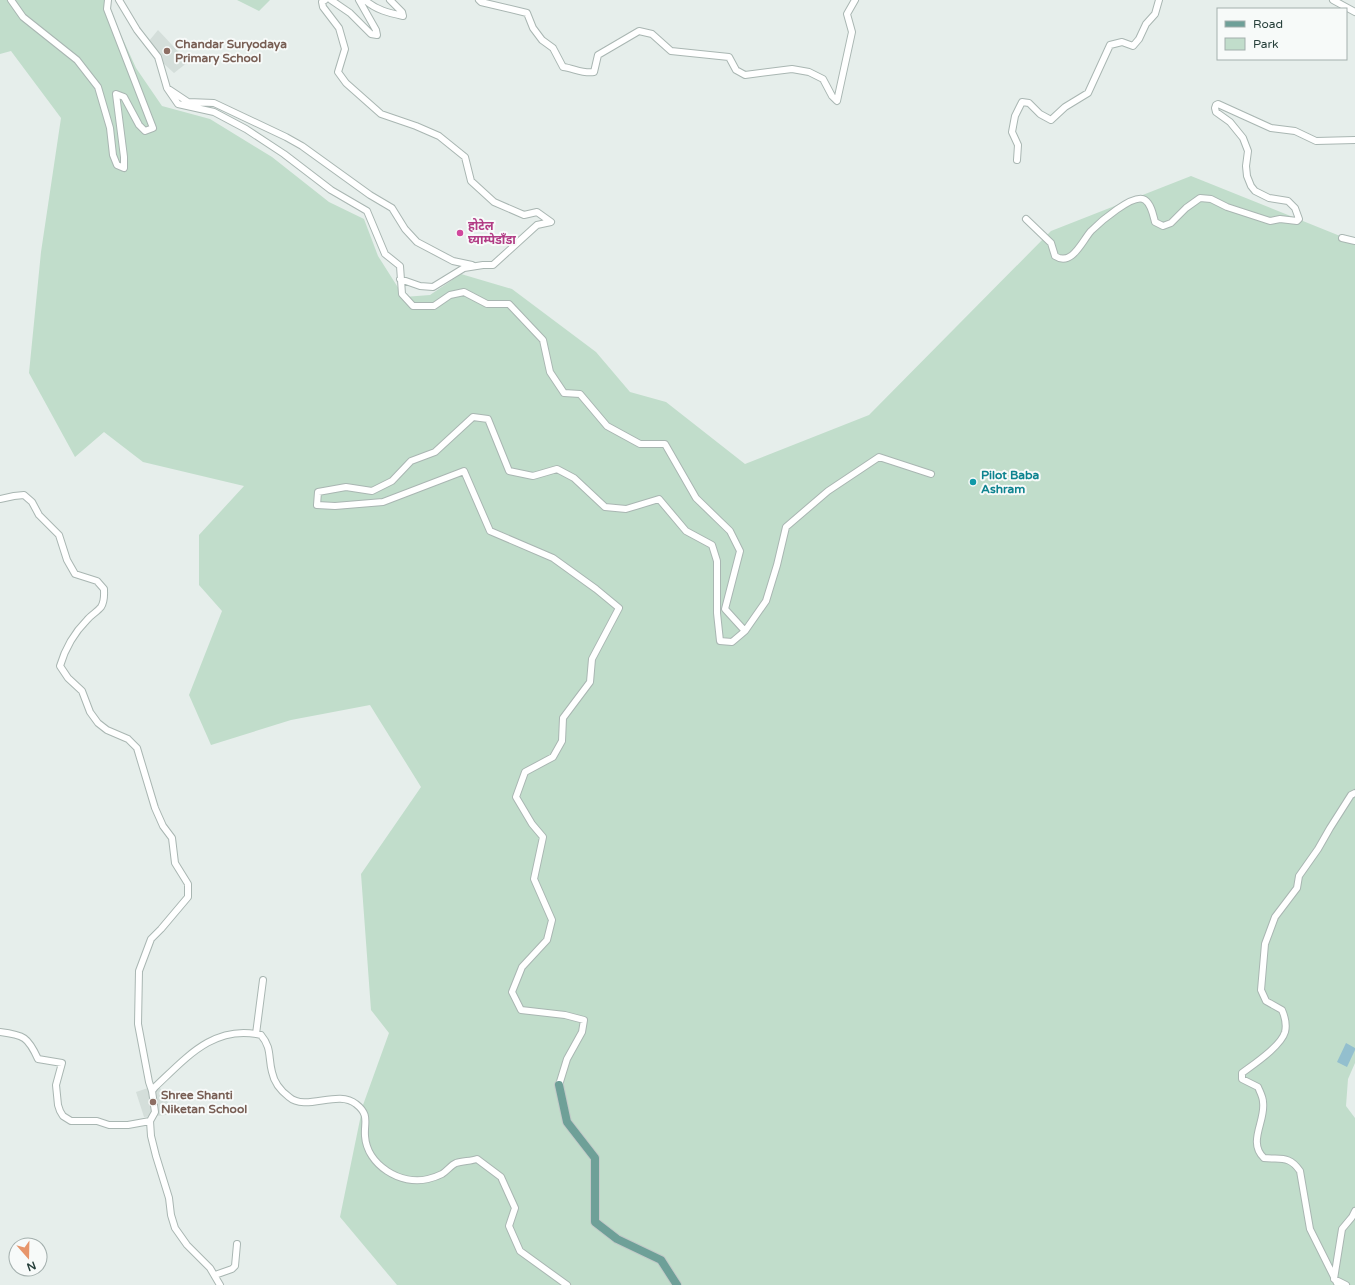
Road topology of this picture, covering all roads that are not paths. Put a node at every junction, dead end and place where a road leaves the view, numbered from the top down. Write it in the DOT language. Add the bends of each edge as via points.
graph roads {
  1 [pos="11,0"];
  2 [pos="108,0"];
  3 [pos="119,0"];
  4 [pos="325,0"];
  5 [pos="330,0"];
  6 [pos="359,0"];
  7 [pos="365,0"];
  8 [pos="390,0"];
  9 [pos="479,0"];
  10 [pos="855,0"];
  11 [pos="1159,0"];
  12 [pos="1333,0"];
  13 [pos="1355,12"];
  14 [pos="167,88"];
  15 [pos="1355,140"];
  16 [pos="1017,160"];
  17 [pos="1026,219"];
  18 [pos="1342,238"];
  19 [pos="1355,241"];
  20 [pos="484,265"];
  21 [pos="400,279"];
  22 [pos="931,474"];
  23 [pos="0,500"];
  24 [pos="745,631"];
  25 [pos="1355,793"];
  26 [pos="263,980"];
  27 [pos="0,1032"];
  28 [pos="256,1034"];
  29 [pos="560,1085"];
  30 [pos="152,1091"];
  31 [pos="150,1122"];
  32 [pos="1355,1211"];
  33 [pos="237,1244"];
  34 [pos="215,1275"];
  35 [pos="1336,1282"];
  36 [pos="220,1285"];
  37 [pos="567,1285"];
  38 [pos="677,1285"];
  39 [pos="1346,1285"];
  1 -- 2 [label="street" via="23,17 77,60 98,87 110,128 113,155 117,165 124,168 116,94 124,97 145,131 153,128 108,9"];
  3 -- 14 [label="street" via="137,30 158,57"];
  4 -- 20 [label="street" via="322,2 323,7 339,28 345,49 338,72 352,88 381,114 438,136 465,157 471,181 494,202 524,215 537,212 551,222 537,225 493,265"];
  5 -- 6 [label="street" via="350,13 372,34 377,35"];
  7 -- 8 [label="street" via="372,7 403,16"];
  9 -- 10 [label="street" via="527,13 533,28 542,40 553,48 562,67 587,73 594,72 598,55 639,31 652,34 671,51 729,57 736,70 745,75 792,69 809,72 823,80 838,101 852,32 847,14"];
  11 -- 16 [label="street" via="1155,14 1133,46 1122,42 1110,45 1088,92 1065,106 1051,120 1029,103 1022,102 1015,116 1012,132 1018,146"];
  12 -- 13 [label="street"];
  14 -- 20 [label="street" via="188,102 214,103 286,137 392,208 405,230 417,242 453,261"];
  14 -- 21 [label="street" via="178,104 214,112 246,129 331,190 368,211 385,254 400,266"];
  15 -- 17 [label="street" via="1316,141 1295,131 1271,128 1218,104 1216,112 1230,122 1243,138 1248,151 1246,166 1251,186 1269,198 1288,201 1295,208 1299,219 1297,221 1270,221 1226,207 1211,199 1200,198 1171,223 1163,226 1155,222 1147,202 1139,198 1124,204 1091,231 1080,248 1067,258 1059,258 1055,256 1051,243"];
  18 -- 19 [label="street"];
  20 -- 21 [label="street" via="464,268 433,287 420,286"];
  21 -- 24 [label="street" via="402,294 413,306 434,306 450,295 464,292 487,304 509,304 543,340 550,372 564,394 580,394 607,426 640,444 665,444 696,498 730,531 740,551 725,609"];
  22 -- 24 [label="street" via="879,457 822,496 786,527 766,601"];
  23 -- 30 [label="street" via="24,495 59,535 67,560 75,574 97,581 104,588 101,607 86,620 76,634 64,652 60,666 82,691 98,724 128,739 137,748 155,808 172,838 175,863 188,884 188,897 151,939 139,971 138,1024"];
  24 -- 29 [label="street" via="732,642 720,641 717,561 712,545 686,531 659,499 626,509 605,508 574,478 558,469 533,476 509,471 488,419 473,417 435,452 411,460 392,481 372,491 346,487 318,492 317,505 383,502 464,471 490,531 553,558 620,608 592,659 590,682 563,718 562,741 553,758 526,772 516,797 542,837 534,879 552,920 547,940 522,967 512,992 521,1010 584,1020 582,1032 567,1059"];
  25 -- 35 [label="street" via="1351,795 1299,876 1297,888 1275,917 1265,944 1261,990 1266,1001 1282,1010 1286,1021 1285,1032 1280,1041 1242,1073 1242,1079 1258,1087 1264,1101 1256,1138 1258,1150 1264,1158 1287,1159 1300,1171 1310,1229"];
  26 -- 28 [label="street"];
  27 -- 31 [label="street" via="17,1035 28,1041 38,1059 62,1063 56,1085 58,1105 63,1116 71,1121 109,1125"];
  28 -- 30 [label="street" via="225,1035 213,1039 187,1058"];
  28 -- 37 [label="street" via="261,1035 266,1041 276,1084 290,1098 306,1102 335,1098 354,1102 363,1110 366,1120 365,1137 370,1153 380,1166 394,1176 410,1180 426,1179 442,1174 455,1163 477,1159 501,1177 516,1208 509,1226 520,1251"];
  29 -- 38 [label="main road" via="567,1122 595,1158 595,1222 617,1239 661,1260"];
  30 -- 31 [label="street" via="154,1112"];
  31 -- 34 [label="street" via="153,1144 175,1228"];
  32 -- 35 [label="street" via="1342,1229"];
  33 -- 34 [label="street" via="235,1266"];
  34 -- 36 [label="street"];
  35 -- 39 [label="street"];
}
